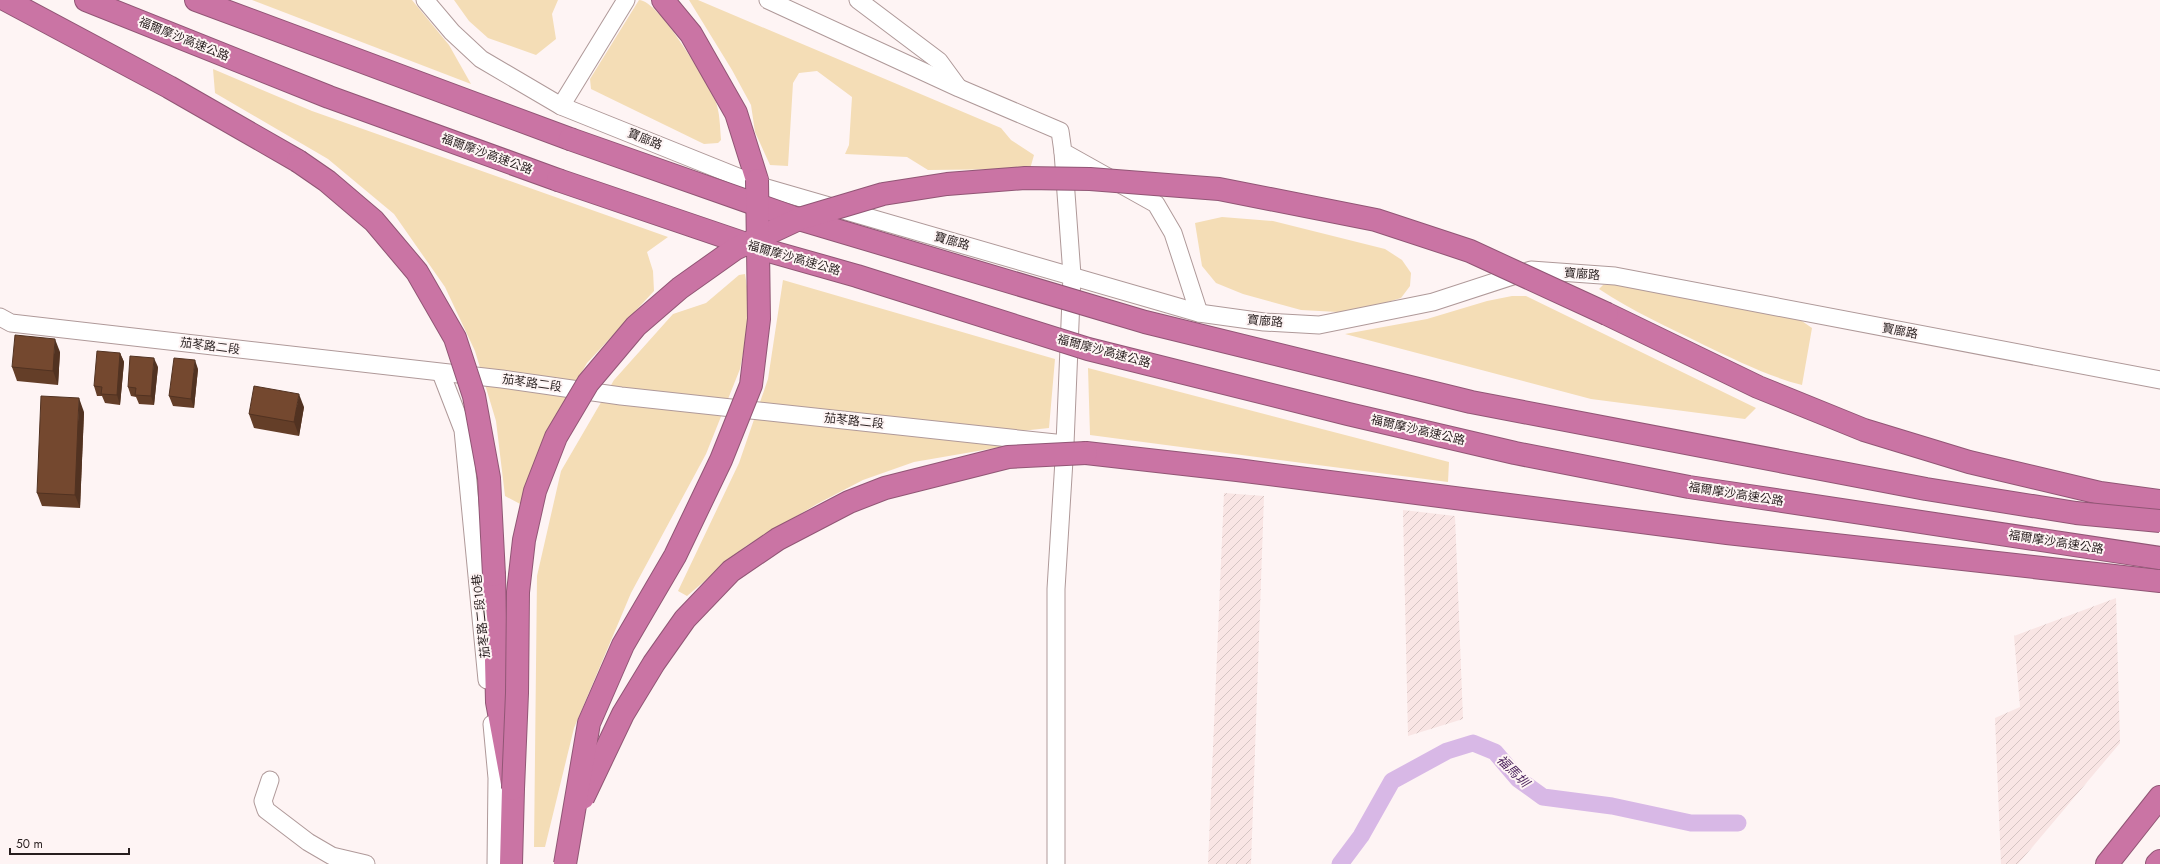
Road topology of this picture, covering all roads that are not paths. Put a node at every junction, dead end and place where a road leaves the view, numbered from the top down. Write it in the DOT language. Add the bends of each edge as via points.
graph roads {
  1 [pos="6,0"];
  2 [pos="86,0"];
  3 [pos="196,0"];
  4 [pos="425,0"];
  5 [pos="626,0"];
  6 [pos="663,0"];
  7 [pos="768,0"];
  8 [pos="858,0"];
  9 [pos="959,88"];
  10 [pos="561,106"];
  11 [pos="1063,152"];
  12 [pos="1072,275"];
  13 [pos="1199,313"];
  14 [pos="0,317"];
  15 [pos="441,373"];
  16 [pos="2160,380"];
  17 [pos="1065,444"];
  18 [pos="2160,501"];
  19 [pos="2160,521"];
  20 [pos="2160,558"];
  21 [pos="2160,581"];
  22 [pos="270,780"];
  23 [pos="512,789"];
  24 [pos="2160,797"];
  25 [pos="571,825"];
  26 [pos="2160,861"];
  27 [pos="366,864"];
  28 [pos="496,864"];
  29 [pos="512,864"];
  30 [pos="565,864"];
  31 [pos="1056,864"];
  32 [pos="2107,864"];
  33 [pos="2157,864"];
  1 -- 23 [label="highway, bridge" via="169,87 298,161 327,181 374,221 417,272 456,338 474,396 489,486 497,702"];
  2 -- 20 [label="highway, 福爾摩沙高速公路, bridge" via="329,97 648,212 1088,349 1348,414 1530,456 1689,486"];
  3 -- 19 [label="highway, bridge" via="570,139 792,217 1145,322 1471,402 1926,489 2076,513"];
  4 -- 10 [label="street, 寶廍路" via="452,32 482,59"];
  5 -- 10 [label="street"];
  6 -- 25 [label="highway, bridge" via="691,34 736,114 757,180 759,318 750,385 721,460 674,556 623,645 589,722"];
  7 -- 9 [label="street"];
  8 -- 9 [label="street" via="939,61"];
  9 -- 11 [label="street" via="1060,131"];
  10 -- 12 [label="street, 寶廍路" via="763,187"];
  11 -- 12 [label="street"];
  11 -- 13 [label="street" via="1156,204 1173,233"];
  12 -- 13 [label="street, 寶廍路"];
  12 -- 17 [label="street"];
  13 -- 16 [label="street, 寶廍路" via="1264,322 1319,325 1433,302 1531,270 1538,270 1615,276"];
  14 -- 15 [label="street, 茄苳路二段" via="11,323"];
  15 -- 17 [label="street, 茄苳路二段" via="621,396"];
  15 -- 28 [label="street, 茄苳路二段10巷" via="464,430 497,778"];
  17 -- 31 [label="street" via="1056,589"];
  18 -- 23 [label="highway, bridge" via="2100,493 1969,462 1864,430 1758,386 1470,251 1376,220 1219,189 1090,179 1025,178 947,184 883,194 799,219 735,249 680,288 636,326 588,383 556,436 535,491 524,540 518,592 517,693"];
  21 -- 25 [label="highway, bridge" via="1727,533 1094,454 1008,457 885,488 849,502 778,539 731,572 685,619 654,663 623,714"];
  22 -- 27 [label="street" via="263,801 266,810 308,842 332,856"];
  23 -- 29 [label="highway"];
  24 -- 32 [label="highway"];
  25 -- 30 [label="highway, bridge"];
  26 -- 33 [label="highway"];
}
